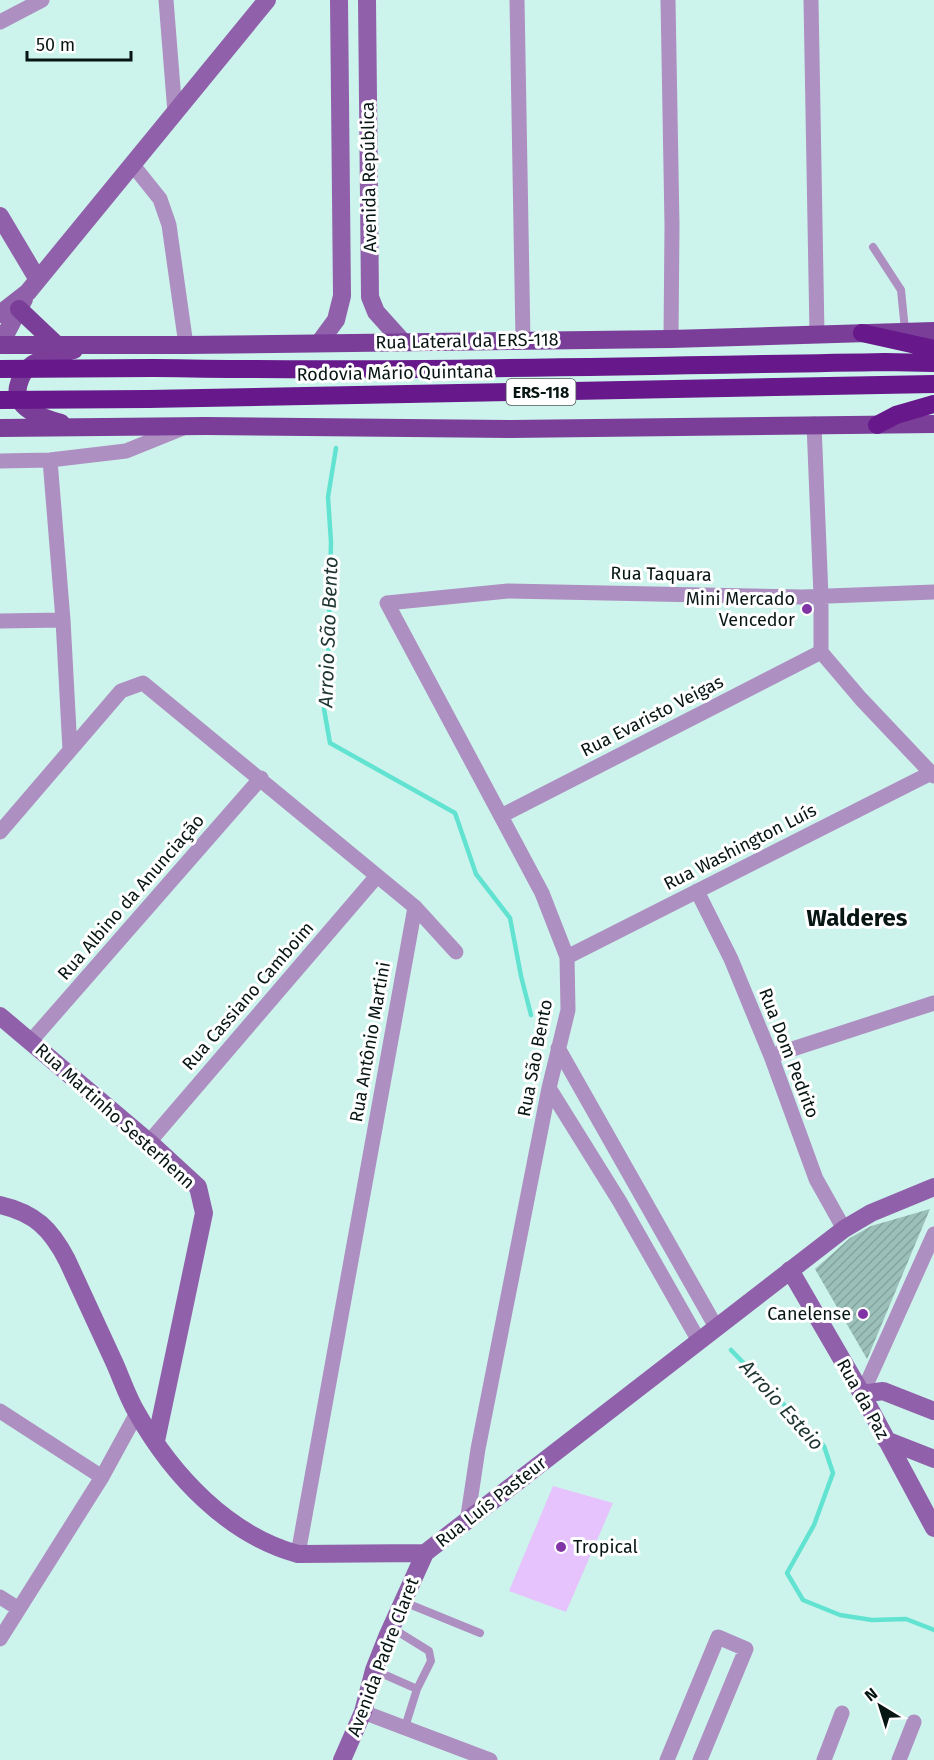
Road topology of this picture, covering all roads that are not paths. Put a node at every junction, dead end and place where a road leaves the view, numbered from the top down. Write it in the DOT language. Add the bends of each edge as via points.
graph roads {
  1 [pos="42,0"];
  2 [pos="166,0"];
  3 [pos="267,0"];
  4 [pos="339,0"];
  5 [pos="367,0"];
  6 [pos="517,0"];
  7 [pos="668,0"];
  8 [pos="810,0"];
  9 [pos="0,22"];
  10 [pos="175,114"];
  11 [pos="368,121"];
  12 [pos="339,122"];
  13 [pos="132,164"];
  14 [pos="0,216"];
  15 [pos="369,230"];
  16 [pos="341,233"];
  17 [pos="873,247"];
  18 [pos="33,286"];
  19 [pos="19,309"];
  20 [pos="0,314"];
  21 [pos="934,331"];
  22 [pos="906,332"];
  23 [pos="862,333"];
  24 [pos="818,334"];
  25 [pos="671,339"];
  26 [pos="523,341"];
  27 [pos="404,342"];
  28 [pos="319,343"];
  29 [pos="0,345"];
  30 [pos="57,345"];
  31 [pos="186,345"];
  32 [pos="90,346"];
  33 [pos="934,349"];
  34 [pos="934,363"];
  35 [pos="0,369"];
  36 [pos="934,384"];
  37 [pos="0,400"];
  38 [pos="934,404"];
  39 [pos="934,423"];
  40 [pos="814,424"];
  41 [pos="877,425"];
  42 [pos="188,426"];
  43 [pos="0,428"];
  44 [pos="87,428"];
  45 [pos="50,460"];
  46 [pos="0,461"];
  47 [pos="934,592"];
  48 [pos="821,596"];
  49 [pos="387,603"];
  50 [pos="63,620"];
  51 [pos="0,621"];
  52 [pos="821,652"];
  53 [pos="70,750"];
  54 [pos="932,774"];
  55 [pos="261,778"];
  56 [pos="501,816"];
  57 [pos="0,832"];
  58 [pos="377,876"];
  59 [pos="697,891"];
  60 [pos="415,907"];
  61 [pos="456,952"];
  62 [pos="567,957"];
  63 [pos="934,1003"];
  64 [pos="0,1016"];
  65 [pos="31,1041"];
  66 [pos="558,1048"];
  67 [pos="771,1056"];
  68 [pos="549,1088"];
  69 [pos="149,1142"];
  70 [pos="934,1187"];
  71 [pos="639,1191"];
  72 [pos="620,1202"];
  73 [pos="0,1205"];
  74 [pos="844,1229"];
  75 [pos="934,1234"];
  76 [pos="790,1270"];
  77 [pos="716,1328"];
  78 [pos="699,1341"];
  79 [pos="862,1394"];
  80 [pos="0,1411"];
  81 [pos="934,1411"];
  82 [pos="137,1413"];
  83 [pos="885,1440"];
  84 [pos="156,1441"];
  85 [pos="934,1459"];
  86 [pos="102,1477"];
  87 [pos="467,1522"];
  88 [pos="934,1528"];
  89 [pos="425,1553"];
  90 [pos="298,1554"];
  91 [pos="0,1597"];
  92 [pos="403,1602"];
  93 [pos="19,1609"];
  94 [pos="391,1628"];
  95 [pos="480,1633"];
  96 [pos="0,1639"];
  97 [pos="374,1670"];
  98 [pos="417,1689"];
  99 [pos="363,1712"];
  100 [pos="842,1713"];
  101 [pos="914,1722"];
  102 [pos="405,1727"];
  103 [pos="342,1760"];
  104 [pos="490,1760"];
  105 [pos="667,1760"];
  106 [pos="700,1760"];
  107 [pos="824,1760"];
  108 [pos="899,1760"];
  1 -- 9 [label="street"];
  2 -- 10 [label="street"];
  3 -- 10 [label="main road"];
  4 -- 12 [label="main road, Avenida República"];
  5 -- 11 [label="main road, Avenida República"];
  6 -- 26 [label="street"];
  7 -- 25 [label="street"];
  8 -- 24 [label="street"];
  10 -- 13 [label="main road"];
  11 -- 12 [label="main road"];
  11 -- 15 [label="main road, Avenida República"];
  12 -- 16 [label="main road, Avenida República"];
  13 -- 18 [label="main road"];
  13 -- 31 [label="street" via="160,199 169,225"];
  14 -- 18 [label="main road"];
  15 -- 16 [label="main road"];
  15 -- 27 [label="main road, Avenida República" via="370,297 376,312"];
  16 -- 28 [label="main road, Avenida República" via="339,312"];
  17 -- 22 [label="lane" via="902,290"];
  18 -- 19 [label="main road"];
  18 -- 20 [label="main road"];
  19 -- 29 [label="main road"];
  19 -- 30 [label="main road"];
  21 -- 22 [label="main road, Rua Lateral da ERS-118"];
  22 -- 23 [label="main road, Rua Lateral da ERS-118"];
  23 -- 24 [label="main road, Rua Lateral da ERS-118"];
  23 -- 33 [label="highway"];
  24 -- 25 [label="main road, Rua Lateral da ERS-118"];
  25 -- 26 [label="main road, Rua Lateral da ERS-118"];
  26 -- 27 [label="main road, Rua Lateral da ERS-118"];
  27 -- 28 [label="main road, Rua Lateral da ERS-118"];
  28 -- 31 [label="main road, Rua Lateral da ERS-118"];
  29 -- 30 [label="main road, Rua Lateral da ERS-118"];
  30 -- 32 [label="main road, Rua Lateral da ERS-118"];
  31 -- 32 [label="main road, Rua Lateral da ERS-118"];
  32 -- 44 [label="main road" via="33,364 18,385 24,407 35,414"];
  34 -- 35 [label="highway, Rodovia Mário Quintana / ERS-118, bridge" via="476,369"];
  36 -- 37 [label="highway, Rodovia Mário Quintana / ERS-118, bridge"];
  38 -- 41 [label="highway"];
  39 -- 41 [label="main road"];
  40 -- 41 [label="main road"];
  40 -- 42 [label="main road" via="510,429"];
  40 -- 48 [label="street"];
  42 -- 44 [label="main road"];
  42 -- 45 [label="street" via="126,451"];
  43 -- 44 [label="main road"];
  45 -- 46 [label="street"];
  45 -- 50 [label="street"];
  47 -- 48 [label="street, Rua Taquara"];
  48 -- 49 [label="street, Rua Taquara" via="508,591"];
  48 -- 52 [label="street"];
  49 -- 56 [label="street, Rua São Bento"];
  50 -- 51 [label="street"];
  50 -- 53 [label="street"];
  52 -- 54 [label="street"];
  52 -- 56 [label="street, Rua Evaristo Veigas"];
  53 -- 55 [label="street" via="120,691 143,683"];
  53 -- 57 [label="street"];
  54 -- 59 [label="street, Rua Washington Luís"];
  55 -- 58 [label="street"];
  55 -- 65 [label="street, Rua Albino da Anunciação"];
  56 -- 62 [label="street, Rua São Bento" via="542,893"];
  58 -- 60 [label="street"];
  58 -- 69 [label="street, Rua Cassiano Camboim"];
  59 -- 62 [label="street, Rua Washington Luís"];
  59 -- 67 [label="street, Rua Dom Pedrito" via="731,959"];
  60 -- 61 [label="street"];
  60 -- 90 [label="street, Rua Antônio Martini"];
  62 -- 66 [label="street, Rua São Bento" via="568,1010"];
  63 -- 67 [label="street"];
  64 -- 65 [label="main road, Rua Martinho Sesterhenn"];
  65 -- 69 [label="main road, Rua Martinho Sesterhenn"];
  66 -- 68 [label="street, Rua São Bento"];
  66 -- 71 [label="street"];
  67 -- 74 [label="street, Rua Dom Pedrito" via="816,1179"];
  68 -- 72 [label="street"];
  68 -- 87 [label="street, Rua São Bento"];
  69 -- 84 [label="main road, Rua Martinho Sesterhenn" via="198,1187 204,1213"];
  70 -- 74 [label="main road, Rua Luís Pasteur" via="871,1213"];
  71 -- 72 [label="street"];
  71 -- 77 [label="street"];
  72 -- 78 [label="street"];
  73 -- 82 [label="main road, Rua Luís Pasteur" via="26,1214 55,1238"];
  74 -- 76 [label="main road, Rua Luís Pasteur"];
  75 -- 79 [label="street"];
  76 -- 77 [label="main road, Rua Luís Pasteur"];
  76 -- 79 [label="main road, Rua da Paz"];
  77 -- 78 [label="main road, Rua Luís Pasteur"];
  78 -- 87 [label="main road, Rua Luís Pasteur"];
  79 -- 81 [label="main road" via="884,1391"];
  79 -- 83 [label="main road, Rua da Paz"];
  80 -- 86 [label="street"];
  82 -- 84 [label="main road, Rua Luís Pasteur"];
  82 -- 86 [label="street"];
  83 -- 85 [label="main road"];
  83 -- 88 [label="main road, Rua da Paz"];
  84 -- 90 [label="main road, Rua Luís Pasteur" via="177,1470 219,1512 249,1534"];
  86 -- 93 [label="street"];
  87 -- 89 [label="main road, Rua Luís Pasteur"];
  89 -- 90 [label="main road, Rua Luís Pasteur"];
  89 -- 92 [label="main road, Avenida Padre Claret"];
  91 -- 93 [label="street"];
  92 -- 94 [label="main road, Avenida Padre Claret"];
  92 -- 95 [label="lane"];
  93 -- 96 [label="street"];
  94 -- 97 [label="main road, Avenida Padre Claret"];
  94 -- 98 [label="lane" via="431,1655"];
  97 -- 98 [label="lane"];
  97 -- 99 [label="main road, Avenida Padre Claret"];
  98 -- 102 [label="lane"];
  99 -- 102 [label="street"];
  99 -- 103 [label="main road, Avenida Padre Claret"];
  100 -- 107 [label="street"];
  101 -- 108 [label="street"];
  102 -- 104 [label="street"];
  105 -- 106 [label="street" via="718,1637 746,1649"];
}
